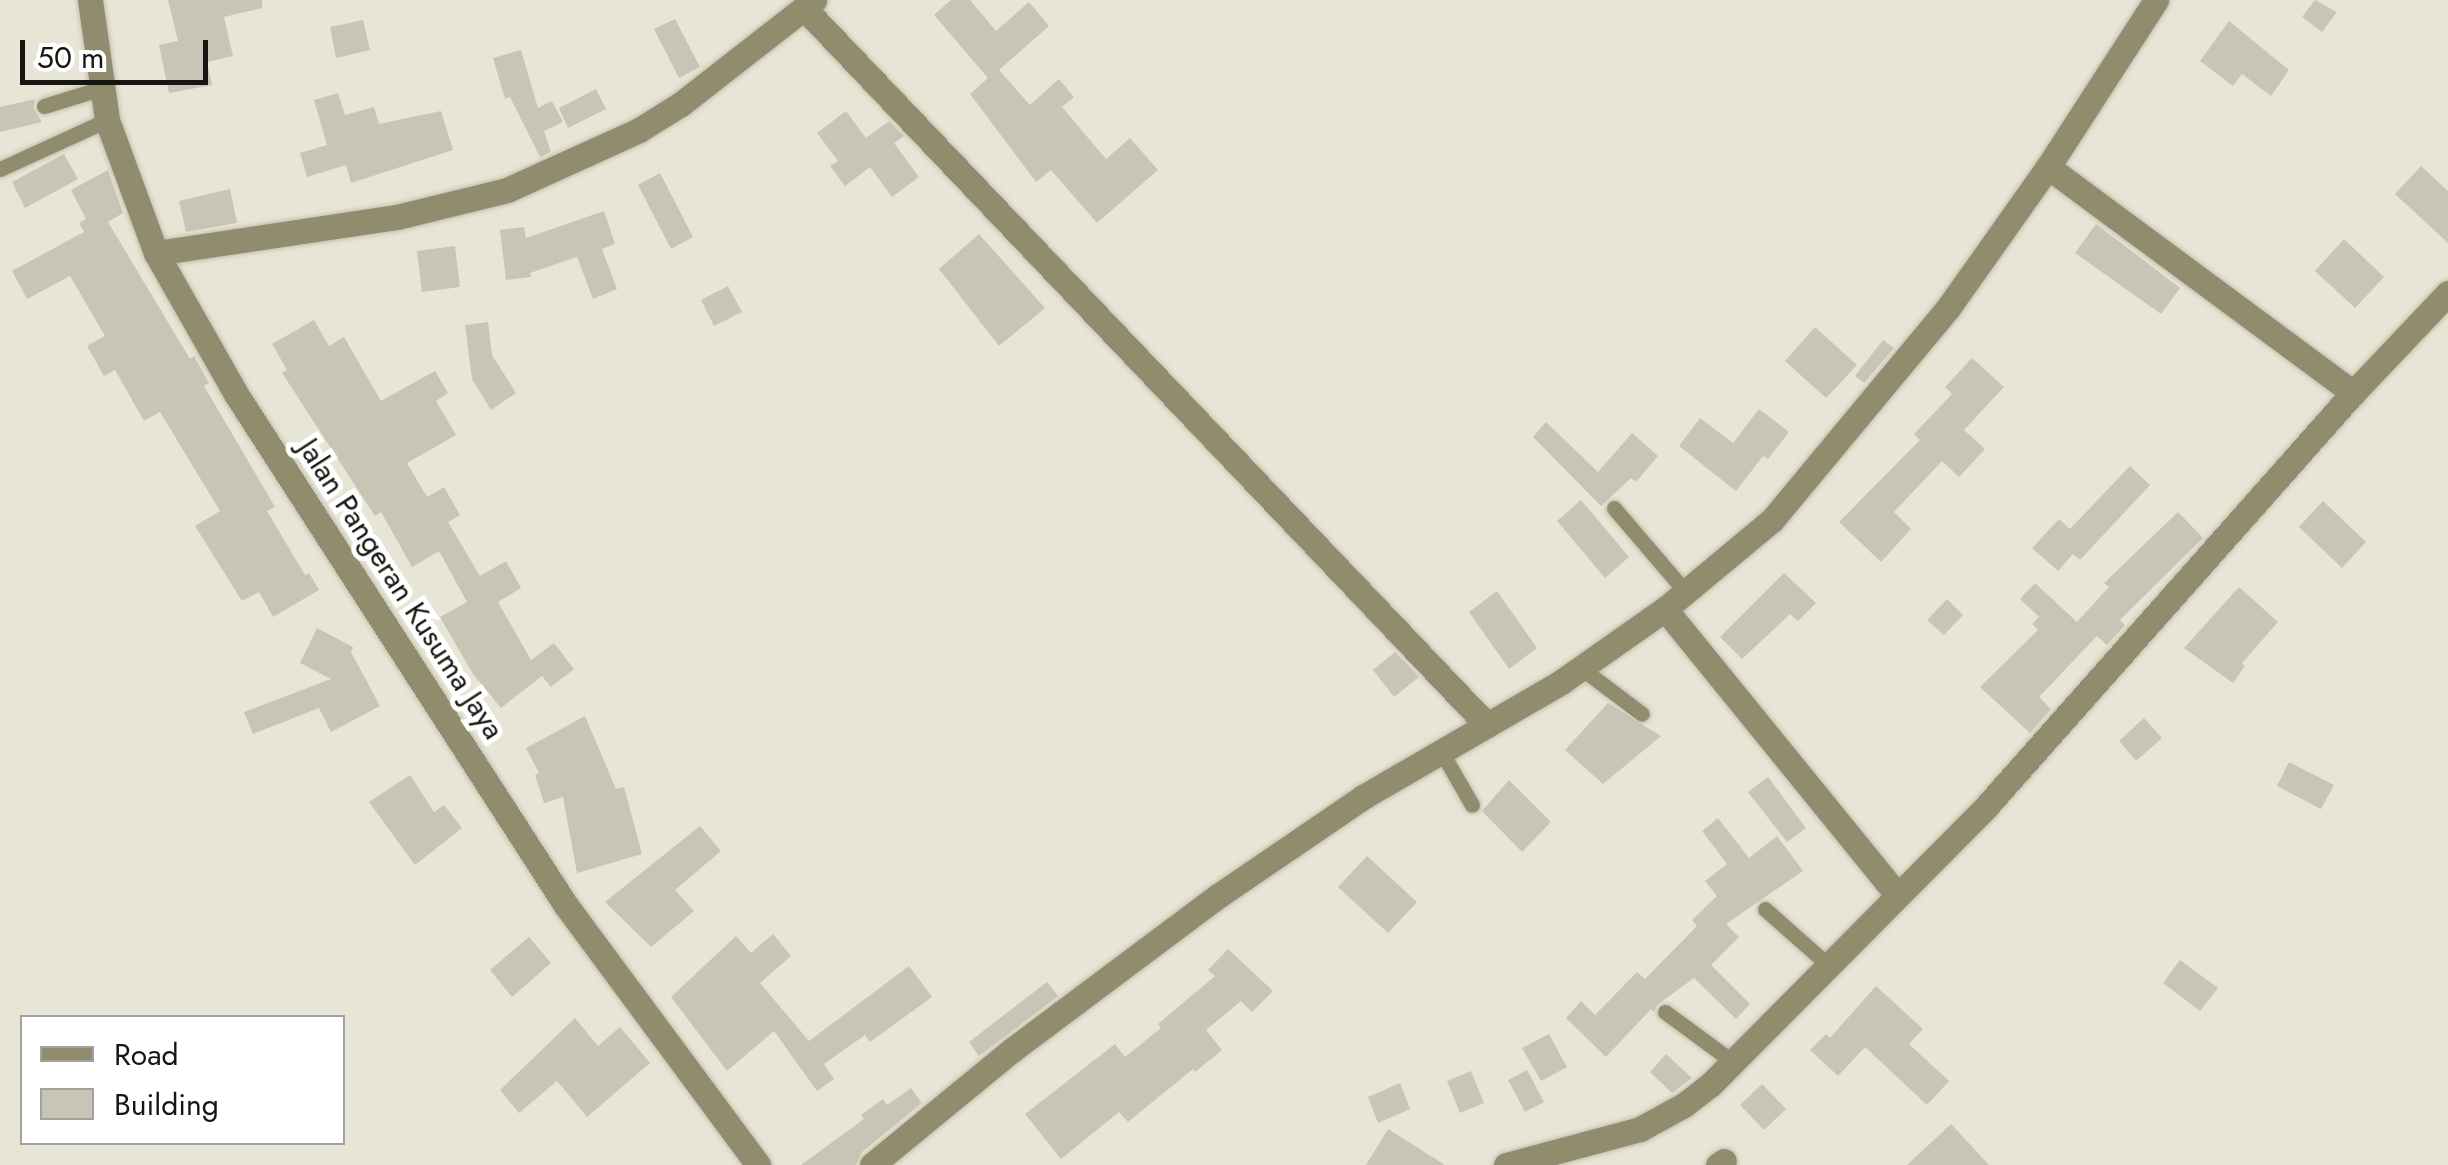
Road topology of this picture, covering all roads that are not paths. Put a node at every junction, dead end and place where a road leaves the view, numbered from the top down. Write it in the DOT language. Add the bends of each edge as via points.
graph roads {
  1 [pos="90,0"];
  2 [pos="2156,0"];
  3 [pos="809,4"];
  4 [pos="102,88"];
  5 [pos="44,106"];
  6 [pos="107,120"];
  7 [pos="2048,167"];
  8 [pos="0,169"];
  9 [pos="156,253"];
  10 [pos="2448,293"];
  11 [pos="2353,393"];
  12 [pos="1614,508"];
  13 [pos="1685,592"];
  14 [pos="1665,609"];
  15 [pos="1581,668"];
  16 [pos="1642,714"];
  17 [pos="1486,725"];
  18 [pos="1441,752"];
  19 [pos="1472,805"];
  20 [pos="1897,894"];
  21 [pos="1765,910"];
  22 [pos="1828,965"];
  23 [pos="1665,1012"];
  24 [pos="1733,1062"];
  25 [pos="758,1165"];
  26 [pos="872,1165"];
  27 [pos="1506,1165"];
  1 -- 4 [label="street, Jalan Pangeran Kusuma Jaya"];
  2 -- 7 [label="street"];
  3 -- 9 [label="street" via="639,130 507,190 397,217"];
  3 -- 17 [label="street"];
  4 -- 5 [label="lane"];
  4 -- 6 [label="street, Jalan Pangeran Kusuma Jaya"];
  6 -- 8 [label="lane"];
  6 -- 9 [label="street, Jalan Pangeran Kusuma Jaya"];
  7 -- 11 [label="street"];
  7 -- 13 [label="street" via="1844,438 1772,520"];
  9 -- 25 [label="street, Jalan Pangeran Kusuma Jaya" via="236,394 564,904"];
  10 -- 11 [label="street"];
  11 -- 20 [label="street" via="1998,794"];
  12 -- 13 [label="lane"];
  13 -- 14 [label="street"];
  14 -- 15 [label="street"];
  14 -- 20 [label="street"];
  15 -- 16 [label="lane"];
  15 -- 17 [label="street"];
  17 -- 18 [label="street"];
  18 -- 19 [label="lane"];
  18 -- 26 [label="street" via="1218,896"];
  20 -- 22 [label="street"];
  21 -- 22 [label="lane"];
  22 -- 24 [label="street"];
  23 -- 24 [label="lane"];
  24 -- 27 [label="street" via="1684,1105 1640,1129"];
}
